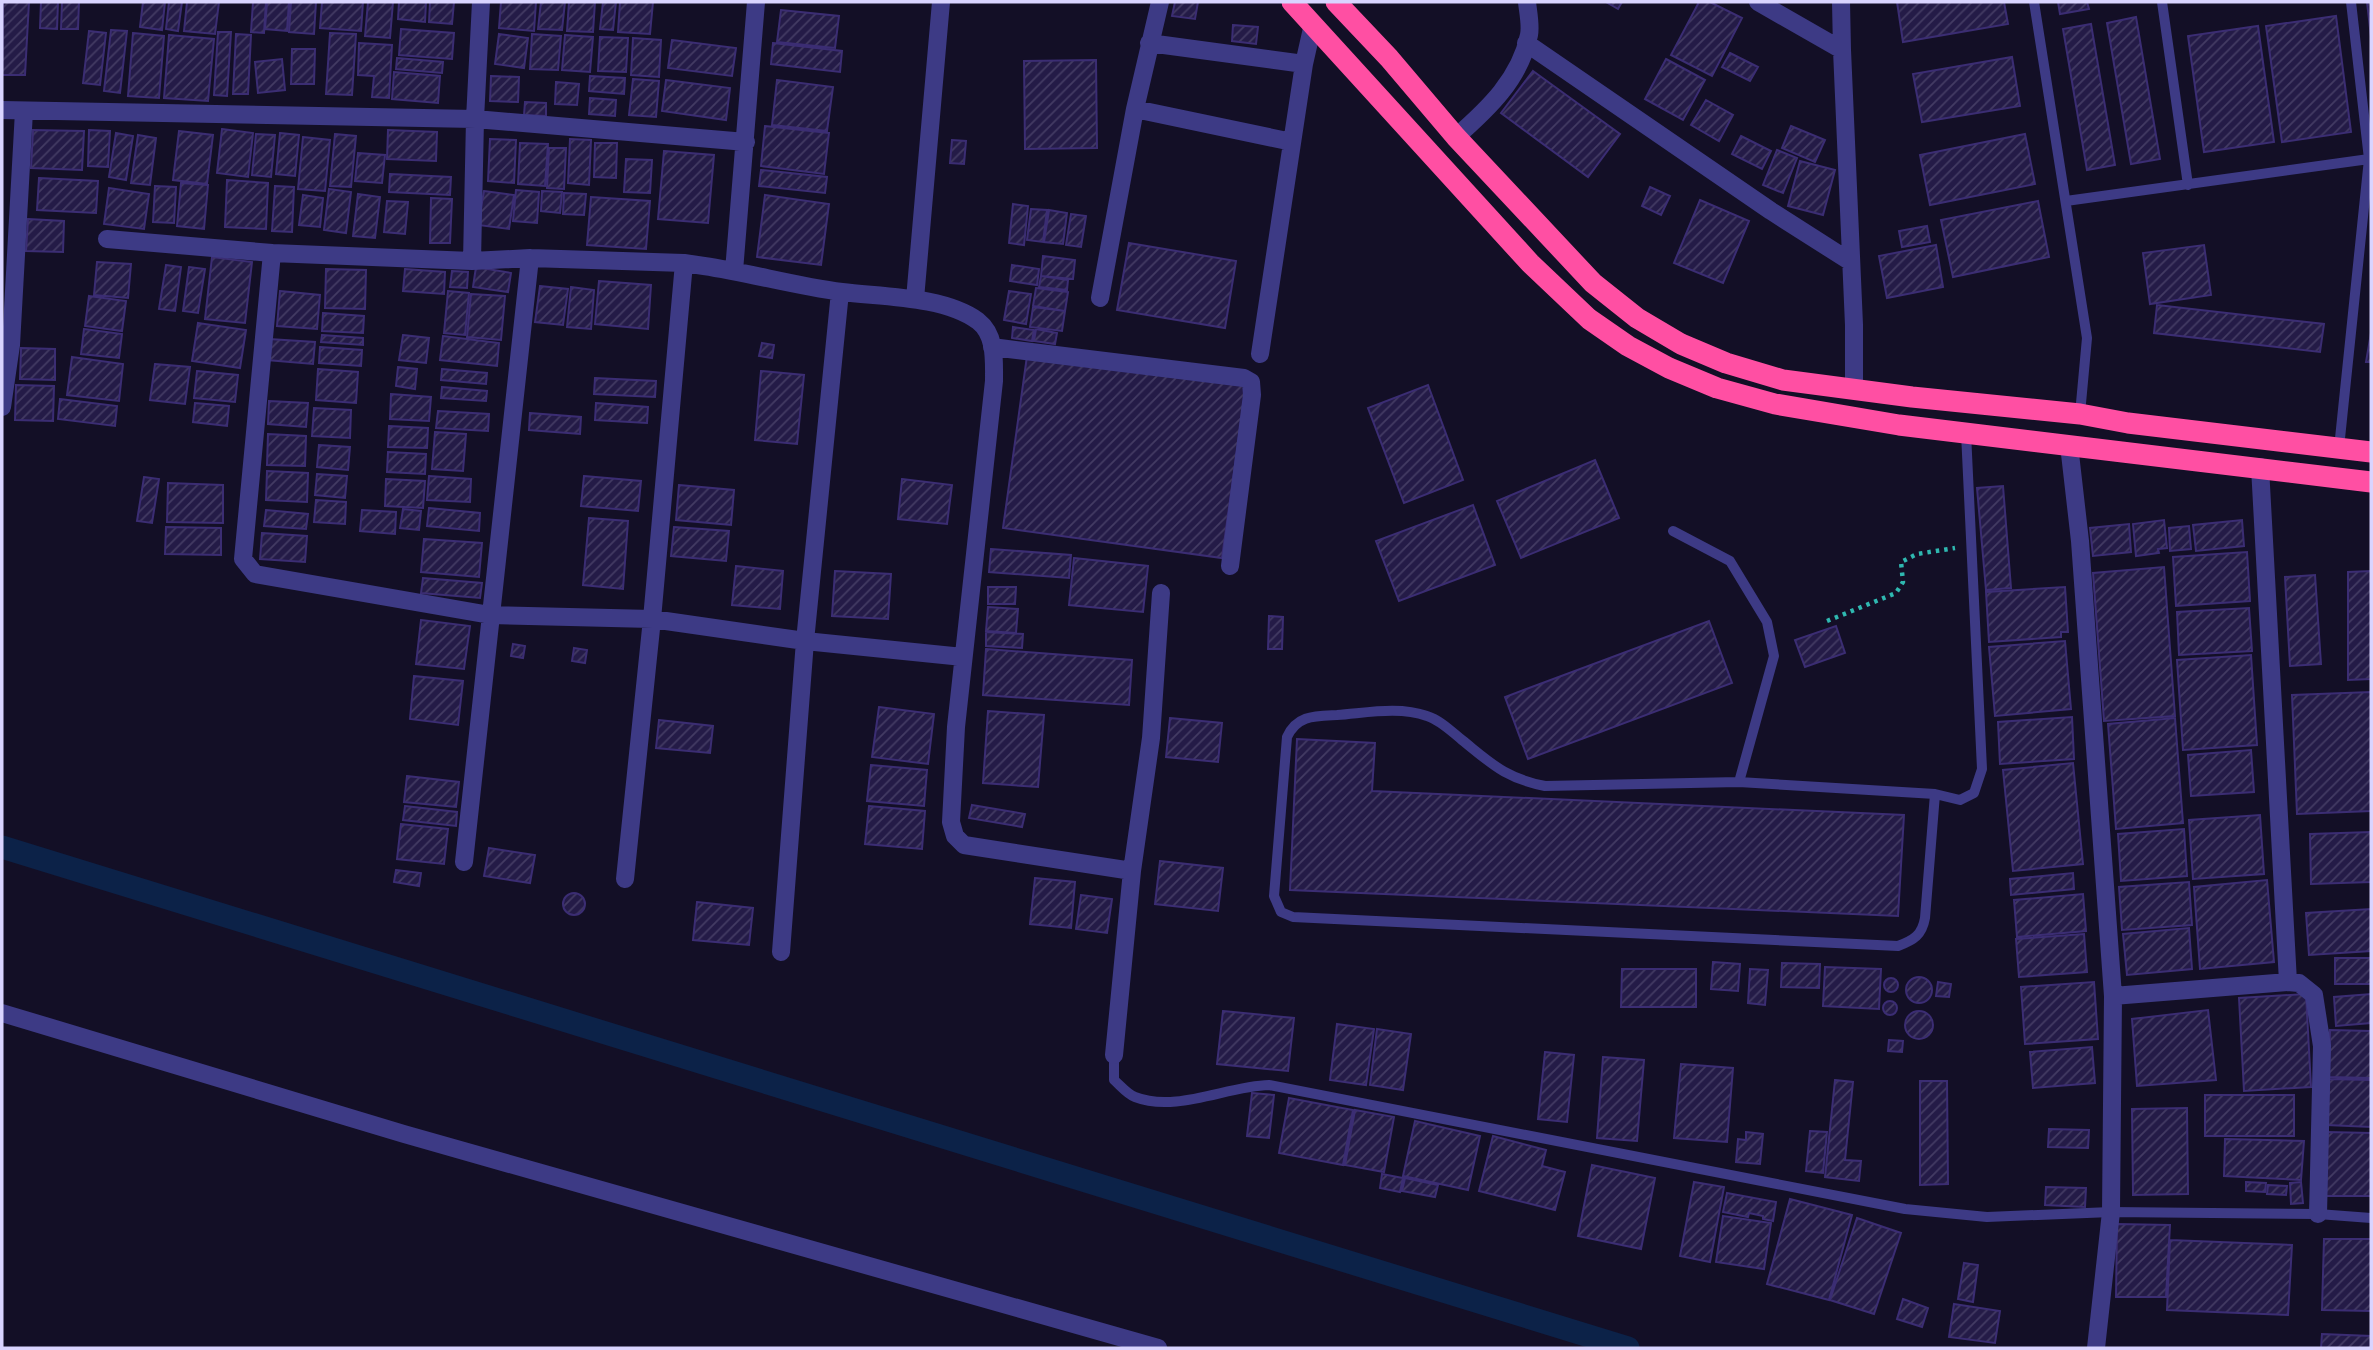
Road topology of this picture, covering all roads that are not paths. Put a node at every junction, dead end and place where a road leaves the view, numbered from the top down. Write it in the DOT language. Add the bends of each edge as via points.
graph roads {
  1 [pos="481,2"];
  2 [pos="756,2"];
  3 [pos="942,2"];
  4 [pos="1160,2"];
  5 [pos="1292,2"];
  6 [pos="1336,2"];
  7 [pos="1527,2"];
  8 [pos="1758,2"];
  9 [pos="1840,2"];
  10 [pos="2034,2"];
  11 [pos="2162,2"];
  12 [pos="2351,2"];
  13 [pos="1313,24"];
  14 [pos="1149,43"];
  15 [pos="1526,43"];
  16 [pos="1842,50"];
  17 [pos="1304,64"];
  18 [pos="1135,109"];
  19 [pos="2,110"];
  20 [pos="24,111"];
  21 [pos="475,119"];
  22 [pos="1456,137"];
  23 [pos="746,142"];
  24 [pos="1292,142"];
  25 [pos="2368,159"];
  26 [pos="2188,185"];
  27 [pos="2066,201"];
  28 [pos="107,239"];
  29 [pos="271,253"];
  30 [pos="530,258"];
  31 [pos="472,261"];
  32 [pos="1852,261"];
  33 [pos="684,263"];
  34 [pos="734,271"];
  35 [pos="840,292"];
  36 [pos="1100,298"];
  37 [pos="915,299"];
  38 [pos="992,347"];
  39 [pos="1260,354"];
  40 [pos="1854,389"];
  41 [pos="2,407"];
  42 [pos="2080,414"];
  43 [pos="1966,433"];
  44 [pos="2070,445"];
  45 [pos="2339,448"];
  46 [pos="2371,452"];
  47 [pos="2260,467"];
  48 [pos="2371,482"];
  49 [pos="1673,531"];
  50 [pos="1230,566"];
  51 [pos="1161,593"];
  52 [pos="490,615"];
  53 [pos="652,619"];
  54 [pos="805,641"];
  55 [pos="963,657"];
  56 [pos="1739,782"];
  57 [pos="1935,794"];
  58 [pos="464,862"];
  59 [pos="1132,871"];
  60 [pos="625,878"];
  61 [pos="781,952"];
  62 [pos="2288,982"];
  63 [pos="2113,996"];
  64 [pos="2,1013"];
  65 [pos="1114,1055"];
  66 [pos="2111,1212"];
  67 [pos="2318,1214"];
  68 [pos="2371,1218"];
  69 [pos="1158,1348"];
  70 [pos="2096,1348"];
  1 -- 21 [label="street"];
  2 -- 23 [label="street"];
  3 -- 37 [label="street"];
  4 -- 14 [label="street"];
  5 -- 13 [label="highway"];
  6 -- 22 [label="highway"];
  7 -- 15 [label="street" via="1530,33"];
  8 -- 16 [label="street"];
  9 -- 16 [label="street"];
  10 -- 27 [label="lane"];
  11 -- 26 [label="lane"];
  12 -- 25 [label="lane"];
  13 -- 17 [label="street"];
  13 -- 43 [label="highway" via="1530,263 1589,318 1628,346 1717,388 1775,404"];
  14 -- 17 [label="street"];
  14 -- 18 [label="street"];
  15 -- 22 [label="street" via="1518,68 1491,106"];
  15 -- 32 [label="street" via="1771,212"];
  16 -- 32 [label="street"];
  17 -- 24 [label="street"];
  18 -- 24 [label="street"];
  18 -- 36 [label="street"];
  19 -- 20 [label="street"];
  20 -- 21 [label="street"];
  20 -- 41 [label="street" via="11,345"];
  21 -- 23 [label="street"];
  21 -- 31 [label="street"];
  22 -- 40 [label="highway" via="1593,283 1637,318 1726,363 1783,380"];
  23 -- 34 [label="street"];
  24 -- 39 [label="street"];
  25 -- 26 [label="lane"];
  25 -- 45 [label="lane"];
  26 -- 27 [label="lane"];
  27 -- 42 [label="lane" via="2087,338"];
  28 -- 29 [label="street"];
  29 -- 31 [label="street"];
  29 -- 52 [label="street" via="243,559 255,574"];
  30 -- 31 [label="street"];
  30 -- 33 [label="street"];
  30 -- 52 [label="street"];
  32 -- 40 [label="street"];
  33 -- 34 [label="street"];
  33 -- 53 [label="street"];
  34 -- 35 [label="street"];
  35 -- 37 [label="street"];
  35 -- 54 [label="street"];
  37 -- 38 [label="street" via="978,322 990,335"];
  38 -- 50 [label="street" via="1251,382"];
  38 -- 55 [label="street" via="994,381"];
  40 -- 42 [label="highway"];
  42 -- 45 [label="highway" via="2128,424"];
  43 -- 44 [label="highway"];
  43 -- 57 [label="lane" via="1982,769 1974,793 1960,800"];
  44 -- 47 [label="highway"];
  44 -- 63 [label="street"];
  45 -- 46 [label="highway"];
  47 -- 48 [label="highway"];
  47 -- 62 [label="street"];
  49 -- 56 [label="lane" via="1730,561 1767,622 1772,639 1774,656"];
  51 -- 59 [label="street" via="1151,738"];
  52 -- 53 [label="street"];
  52 -- 58 [label="street"];
  53 -- 54 [label="street"];
  53 -- 60 [label="street"];
  54 -- 55 [label="street"];
  54 -- 61 [label="street"];
  55 -- 59 [label="street" via="950,807 956,836 964,845"];
  56 -- 57 [label="lane"];
  56 -- 57 [label="lane" via="1545,786 1520,781 1498,769 1428,716 1404,711 1305,718 1287,737 1274,896 1281,912 1293,917 1898,946 1923,931"];
  59 -- 65 [label="street"];
  62 -- 63 [label="street"];
  62 -- 67 [label="street" via="2299,983 2314,995 2322,1046"];
  63 -- 66 [label="street"];
  64 -- 69 [label="street" via="404,1134"];
  65 -- 66 [label="lane" via="1114,1080 1133,1096 1157,1102 1269,1085 1905,1209 1987,1217"];
  66 -- 67 [label="lane"];
  66 -- 70 [label="street"];
  67 -- 68 [label="lane"];
}
